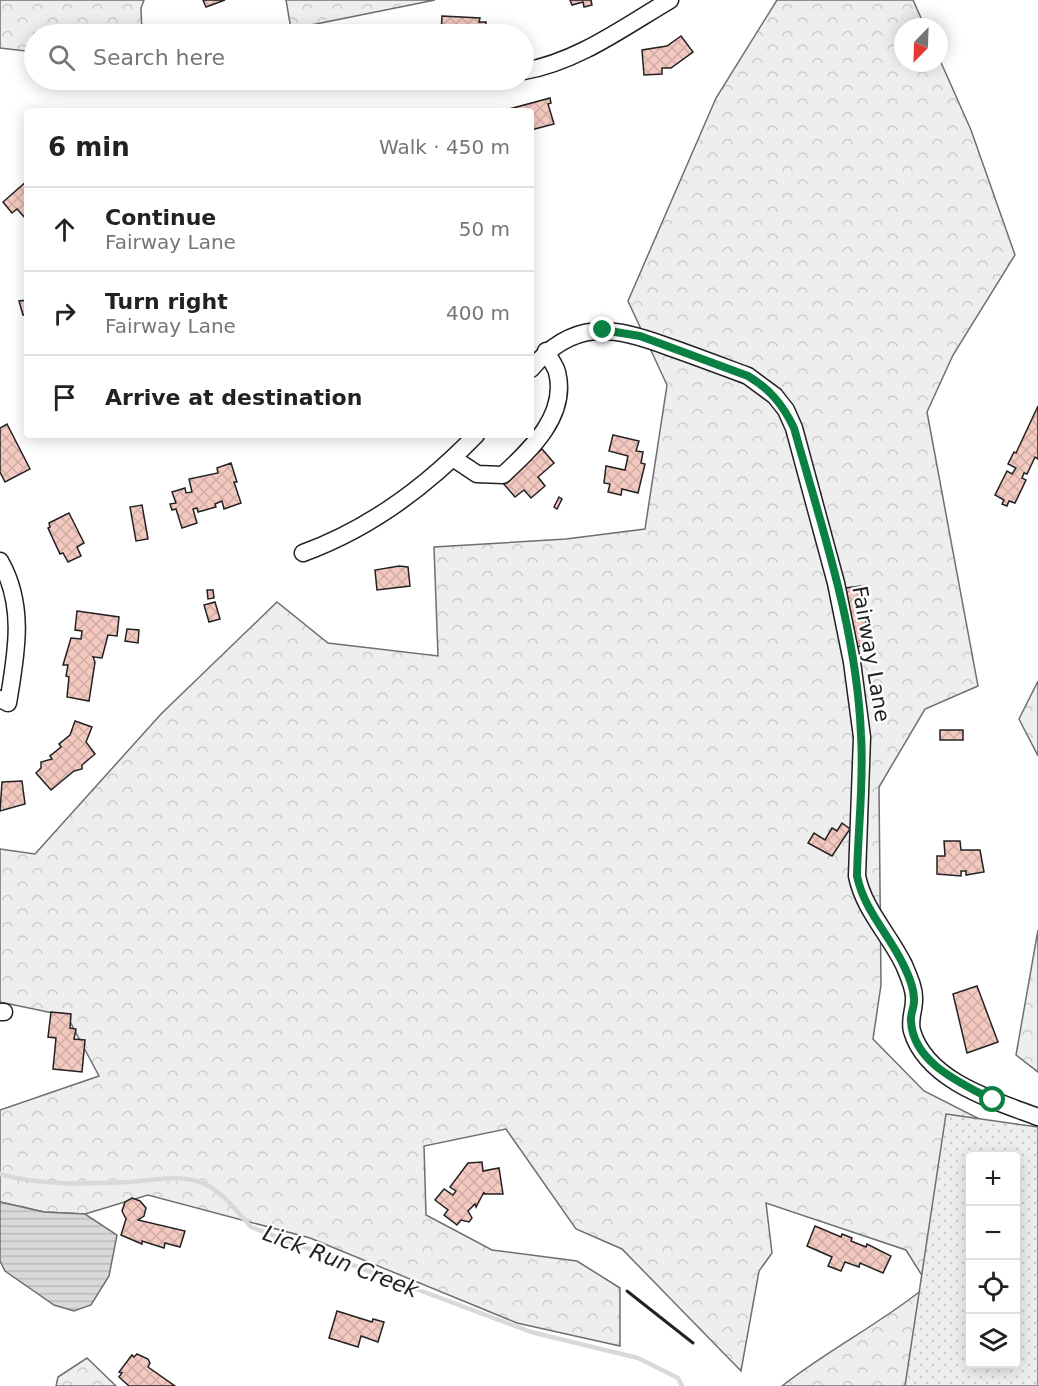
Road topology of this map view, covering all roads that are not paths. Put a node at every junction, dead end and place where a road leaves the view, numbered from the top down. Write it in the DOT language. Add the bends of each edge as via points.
graph roads {
  1 [pos="670,0"];
  2 [pos="534,68"];
  3 [pos="546,351"];
  4 [pos="534,365"];
  5 [pos="473,438"];
  6 [pos="453,458"];
  7 [pos="303,553"];
  8 [pos="0,561"];
  9 [pos="4,701"];
  10 [pos="1038,1117"];
  1 -- 2 [label="street" via="586,49"];
  3 -- 4 [label="street, Fairway Lane"];
  3 -- 6 [label="street" via="557,371 559,399 547,428 503,475 477,474"];
  3 -- 10 [label="street, Fairway Lane" via="585,332 618,331 640,336 748,376 762,384 786,410 836,583 859,703 859,889 907,973 915,999 910,1019 912,1031 924,1052 954,1080"];
  5 -- 6 [label="street"];
  6 -- 7 [label="street" via="367,523"];
  8 -- 9 [label="street" via="10,582 18,627"];
}
